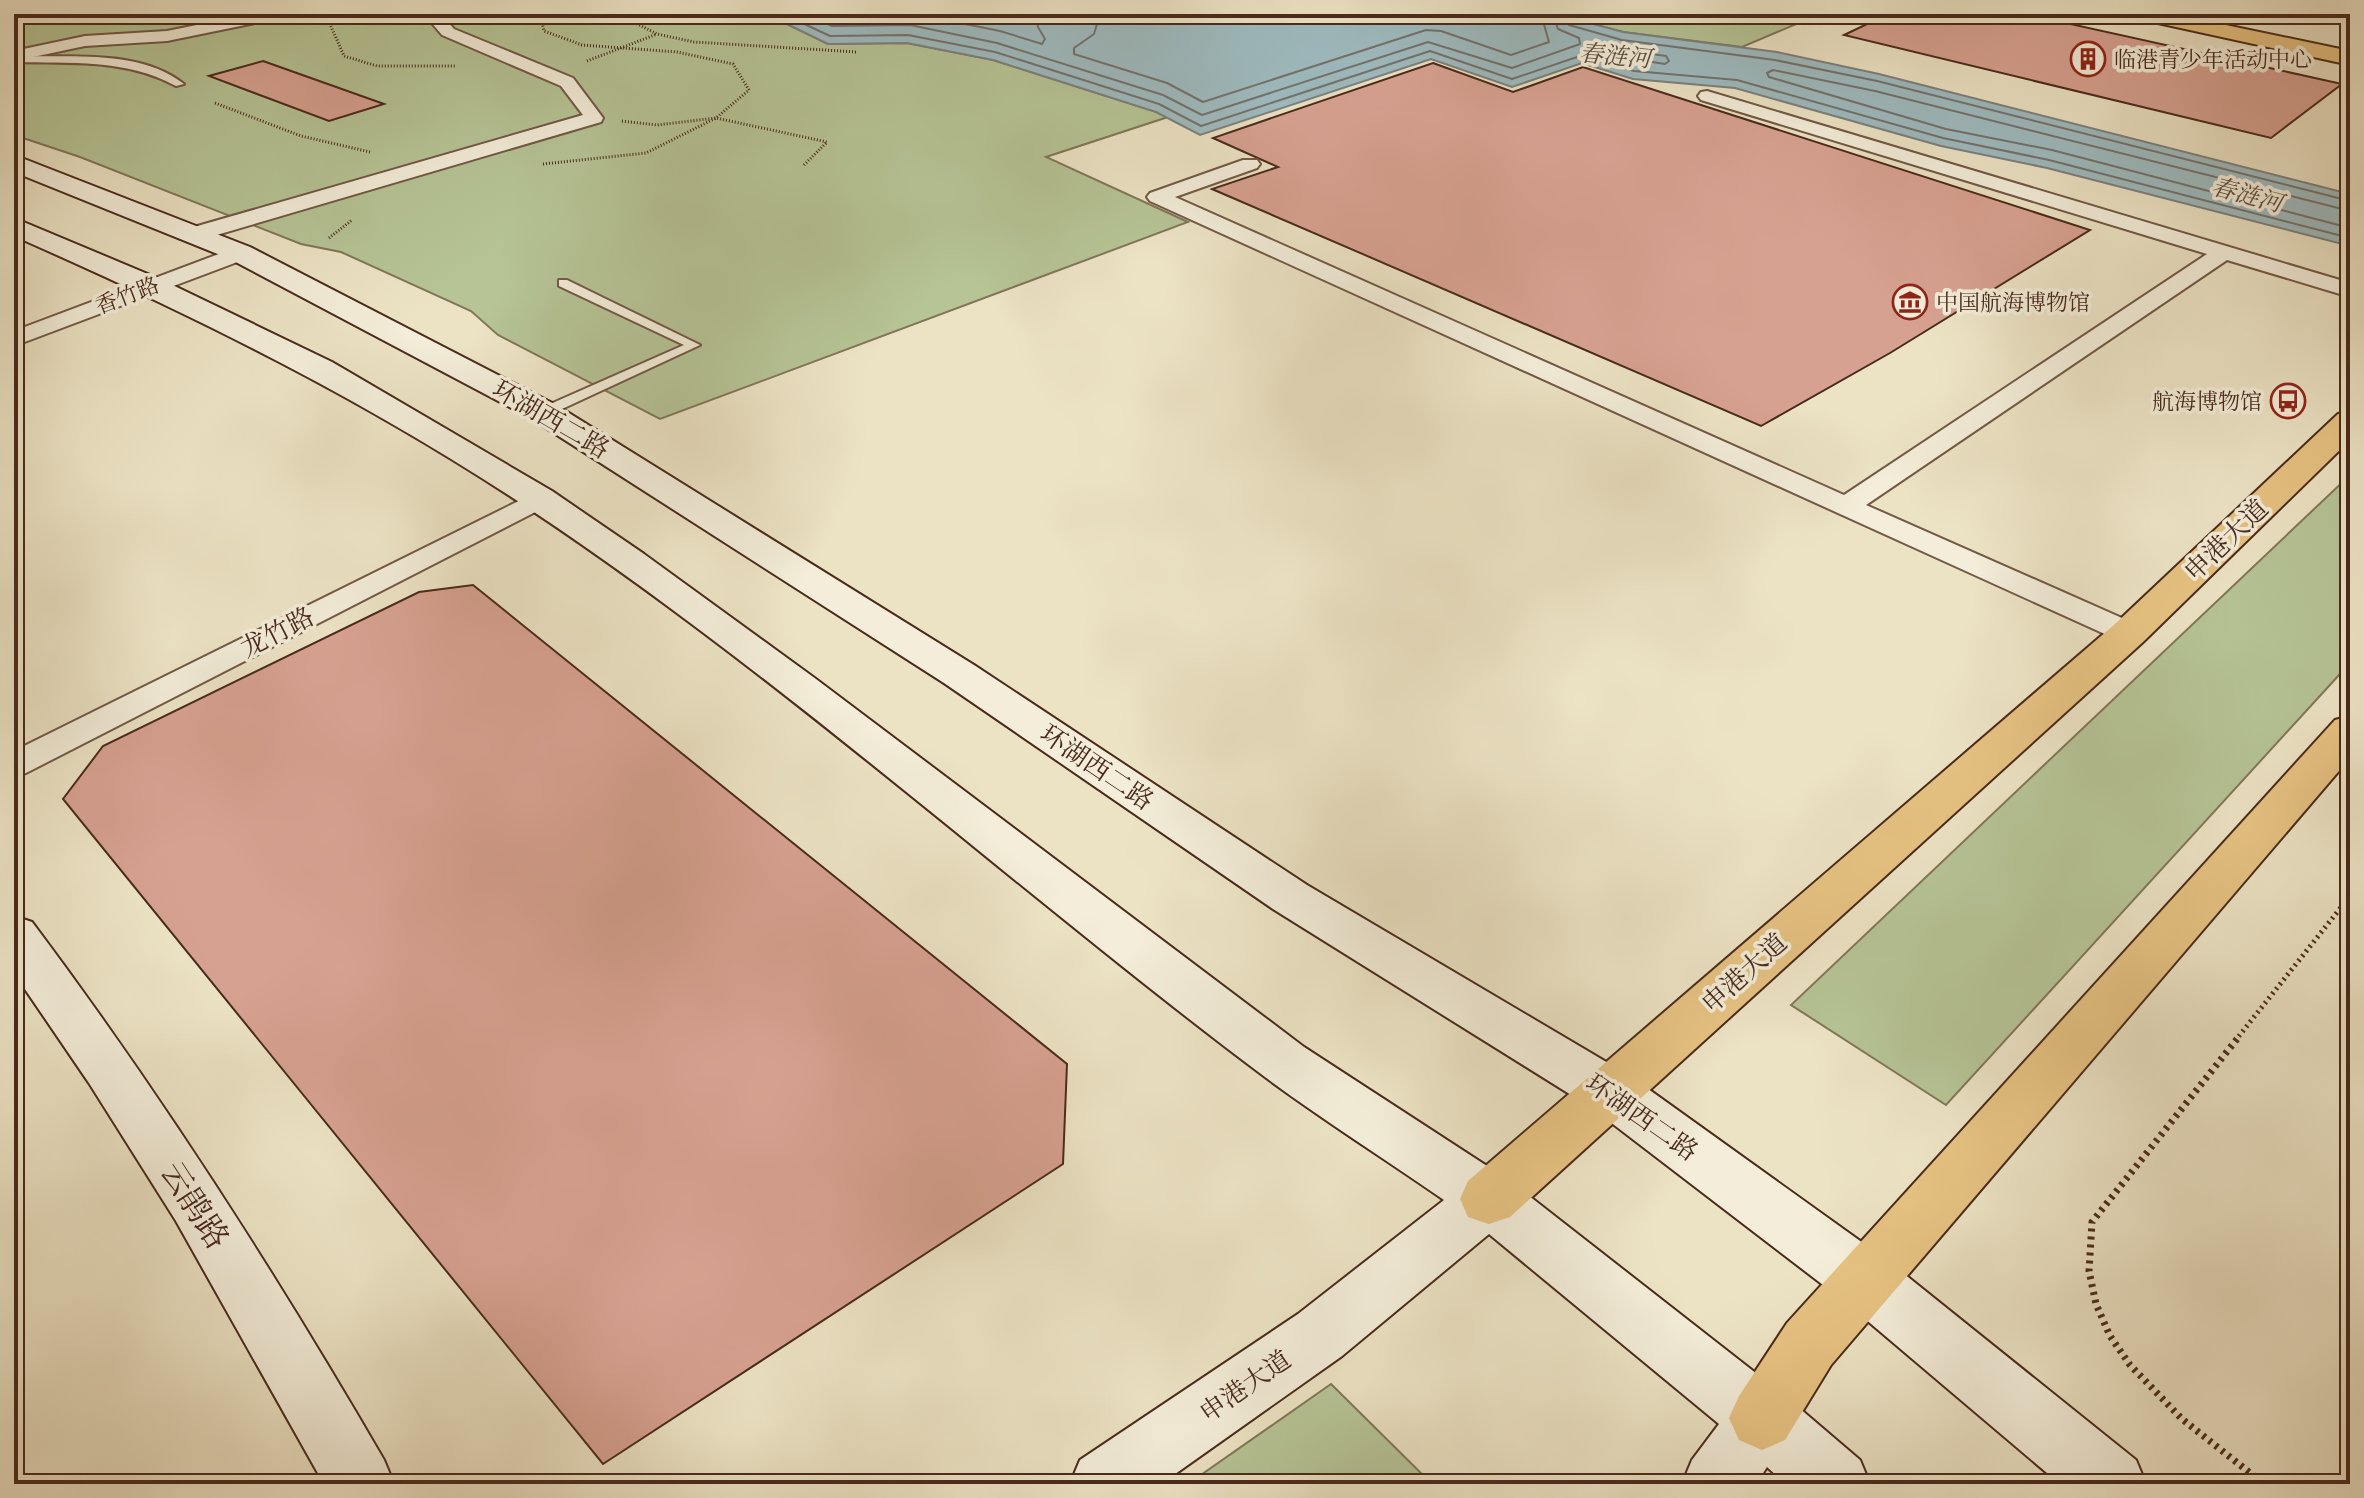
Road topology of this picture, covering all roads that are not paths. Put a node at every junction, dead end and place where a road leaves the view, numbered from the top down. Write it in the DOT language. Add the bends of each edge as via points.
graph roads {
  1 [pos="296,14"];
  2 [pos="432,14"];
  3 [pos="2144,14"];
  4 [pos="14,58"];
  5 [pos="2350,58"];
  6 [pos="179,84"];
  7 [pos="1707,96"];
  8 [pos="14,163"];
  9 [pos="1250,164"];
  10 [pos="14,226"];
  11 [pos="195,234"];
  12 [pos="2224,252"];
  13 [pos="240,253"];
  14 [pos="563,283"];
  15 [pos="152,286"];
  16 [pos="2350,290"];
  17 [pos="14,339"];
  18 [pos="544,412"];
  19 [pos="2350,421"];
  20 [pos="539,499"];
  21 [pos="1846,506"];
  22 [pos="2129,633"];
  23 [pos="2350,730"];
  24 [pos="14,765"];
  25 [pos="14,935"];
  26 [pos="1611,1092"];
  27 [pos="1489,1199"];
  28 [pos="1866,1281"];
  29 [pos="1762,1418"];
  30 [pos="360,1484"];
  31 [pos="1104,1484"];
  32 [pos="1716,1484"];
  33 [pos="1836,1484"];
  34 [pos="2112,1484"];
  1 -- 4 [label="street" via="167,36 85,41"];
  2 -- 11 [label="street" via="448,32 567,82 594,118"];
  3 -- 5 [label="main road"];
  4 -- 6 [label="lane" via="135,66"];
  7 -- 12 [label="street"];
  8 -- 11 [label="main road, 环湖西二路"];
  9 -- 21 [label="street" via="1157,197"];
  10 -- 15 [label="main road"];
  11 -- 13 [label="main road, 环湖西二路"];
  12 -- 16 [label="street"];
  12 -- 21 [label="street"];
  13 -- 15 [label="street, 香竹路"];
  13 -- 18 [label="main road, 环湖西二路"];
  14 -- 18 [label="lane" via="694,345"];
  15 -- 17 [label="street, 香竹路"];
  15 -- 20 [label="main road" via="321,369"];
  18 -- 26 [label="main road, 环湖西二路" via="959,674 1290,897"];
  19 -- 22 [label="main road, 申港大道"];
  20 -- 24 [label="street, 龙竹路"];
  20 -- 27 [label="main road" via="801,688 1285,1062"];
  21 -- 22 [label="street"];
  22 -- 26 [label="main road, 申港大道"];
  23 -- 28 [label="main road"];
  25 -- 30 [label="main road, 云鹃路" via="71,1011 273,1326"];
  26 -- 27 [label="main road, 申港大道"];
  26 -- 28 [label="main road, 环湖西二路"];
  27 -- 29 [label="main road"];
  27 -- 31 [label="main road, 申港大道" via="1320,1335"];
  28 -- 29 [label="main road" via="1809,1344"];
  28 -- 34 [label="main road, 环湖西二路"];
  29 -- 32 [label="main road"];
  29 -- 33 [label="main road"];
}
